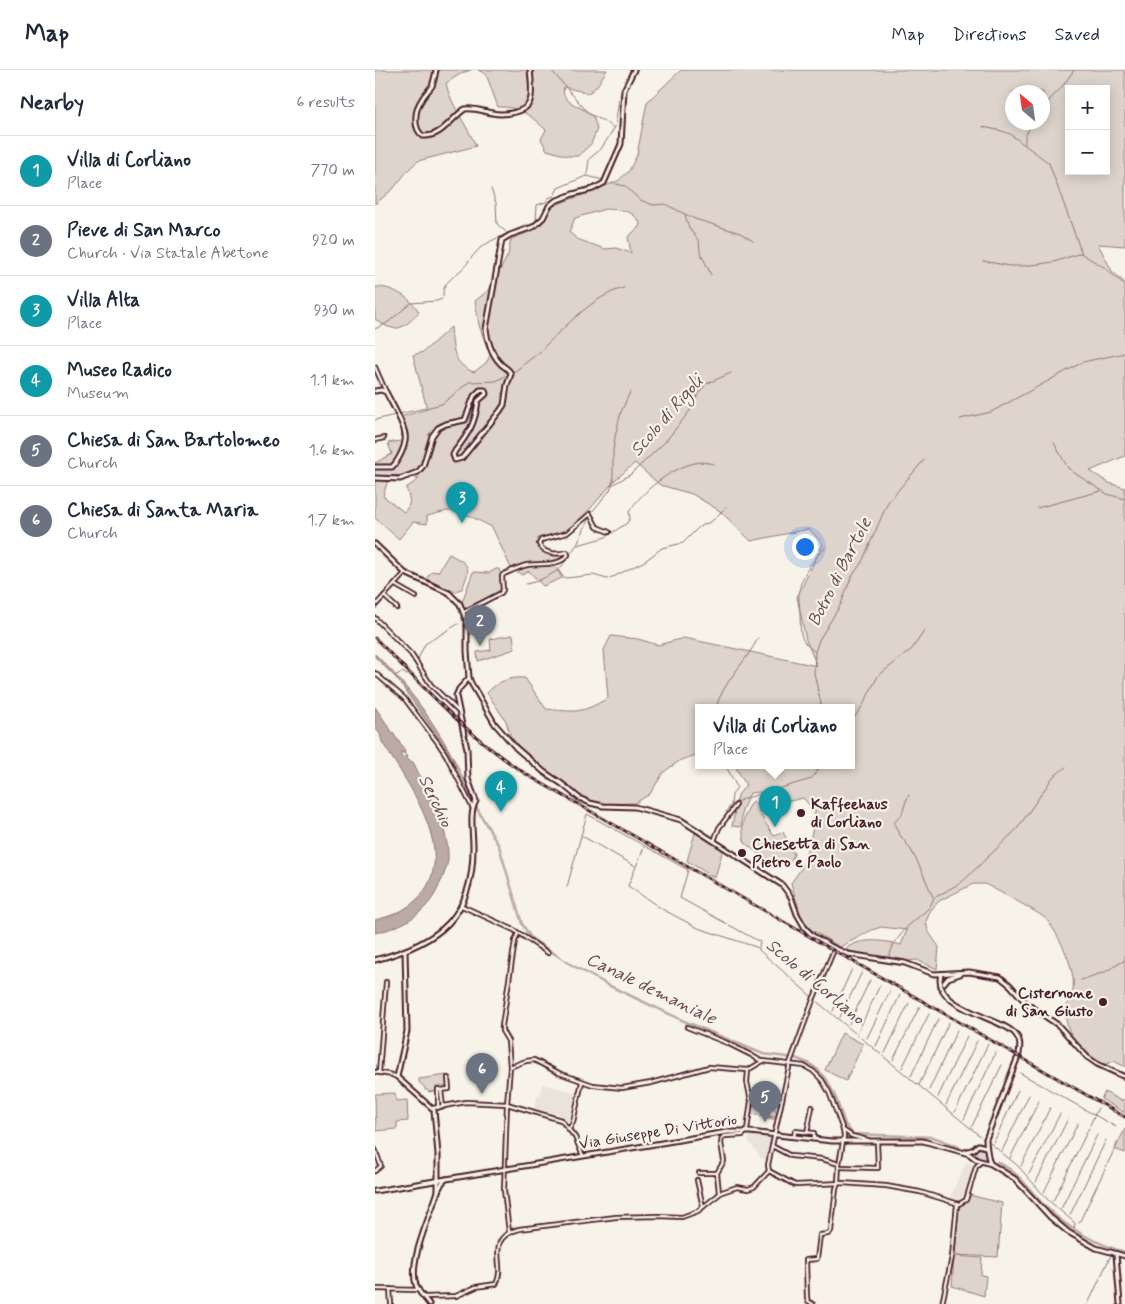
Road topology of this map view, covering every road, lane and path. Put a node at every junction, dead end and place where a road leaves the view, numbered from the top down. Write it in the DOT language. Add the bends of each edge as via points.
graph roads {
  1 [pos="436,70"];
  2 [pos="530,70"];
  3 [pos="634,70"];
  4 [pos="375,367"];
  5 [pos="375,390"];
  6 [pos="387,392"];
  7 [pos="383,438"];
  8 [pos="375,440"];
  9 [pos="375,467"];
  10 [pos="375,478"];
  11 [pos="609,532"];
  12 [pos="375,544"];
  13 [pos="405,573"];
  14 [pos="395,584"];
  15 [pos="384,596"];
  16 [pos="416,596"];
  17 [pos="375,606"];
  18 [pos="397,608"];
  19 [pos="464,612"];
  20 [pos="375,618"];
  21 [pos="375,673"];
  22 [pos="469,678"];
  23 [pos="459,712"];
  24 [pos="474,805"];
  25 [pos="737,805"];
  26 [pos="714,841"];
  27 [pos="462,906"];
  28 [pos="518,933"];
  29 [pos="405,951"];
  30 [pos="833,952"];
  31 [pos="548,953"];
  32 [pos="375,960"];
  33 [pos="964,972"];
  34 [pos="929,973"];
  35 [pos="941,974"];
  36 [pos="386,982"];
  37 [pos="942,982"];
  38 [pos="687,1027"];
  39 [pos="761,1062"];
  40 [pos="790,1062"];
  41 [pos="510,1067"];
  42 [pos="748,1070"];
  43 [pos="375,1072"];
  44 [pos="379,1073"];
  45 [pos="397,1077"];
  46 [pos="1125,1077"];
  47 [pos="448,1078"];
  48 [pos="583,1082"];
  49 [pos="441,1090"];
  50 [pos="750,1093"];
  51 [pos="782,1100"];
  52 [pos="507,1104"];
  53 [pos="443,1107"];
  54 [pos="812,1107"];
  55 [pos="433,1108"];
  56 [pos="438,1108"];
  57 [pos="569,1129"];
  58 [pos="843,1130"];
  59 [pos="747,1132"];
  60 [pos="807,1132"];
  61 [pos="774,1134"];
  62 [pos="848,1135"];
  63 [pos="794,1137"];
  64 [pos="814,1139"];
  65 [pos="987,1139"];
  66 [pos="843,1141"];
  67 [pos="872,1141"];
  68 [pos="877,1141"];
  69 [pos="847,1142"];
  70 [pos="982,1145"];
  71 [pos="771,1146"];
  72 [pos="987,1147"];
  73 [pos="375,1149"];
  74 [pos="974,1149"];
  75 [pos="964,1153"];
  76 [pos="583,1156"];
  77 [pos="988,1157"];
  78 [pos="975,1158"];
  79 [pos="982,1161"];
  80 [pos="991,1164"];
  81 [pos="839,1166"];
  82 [pos="976,1167"];
  83 [pos="504,1169"];
  84 [pos="438,1170"];
  85 [pos="375,1171"];
  86 [pos="769,1171"];
  87 [pos="699,1173"];
  88 [pos="717,1173"];
  89 [pos="447,1179"];
  90 [pos="439,1180"];
  91 [pos="697,1180"];
  92 [pos="428,1181"];
  93 [pos="838,1184"];
  94 [pos="375,1190"];
  95 [pos="438,1191"];
  96 [pos="719,1193"];
  97 [pos="957,1204"];
  98 [pos="703,1207"];
  99 [pos="509,1232"];
  100 [pos="1115,1254"];
  101 [pos="1125,1256"];
  102 [pos="375,1289"];
  103 [pos="391,1289"];
  104 [pos="419,1290"];
  105 [pos="425,1297"];
  106 [pos="391,1304"];
  107 [pos="429,1304"];
  108 [pos="813,1304"];
  109 [pos="942,1304"];
  110 [pos="1120,1304"];
  1 -- 2 [label="main road" via="432,86 418,105 416,127 423,136 439,131 465,109 501,114 524,109 530,101"];
  3 -- 10 [label="main road" via="624,90 621,144 604,183 552,203 545,216 533,227 502,240 486,329 497,359 511,374 504,405 462,458 455,460 453,455 471,430 478,401 486,394 485,390 474,396 465,420 438,428 418,472 400,479"];
  4 -- 6 [label="street"];
  5 -- 6 [label="main road"];
  6 -- 9 [label="main road" via="405,436 397,462 392,467"];
  7 -- 8 [label="street"];
  11 -- 19 [label="street" via="597,526 590,514 567,533 541,540 539,544 543,549 554,554 567,552 568,555 557,562 527,565 504,574 501,593"];
  12 -- 13 [label="main road"];
  13 -- 14 [label="street"];
  13 -- 19 [label="main road" via="452,595"];
  14 -- 15 [label="street"];
  14 -- 16 [label="street"];
  15 -- 17 [label="street"];
  15 -- 18 [label="street"];
  19 -- 22 [label="main road"];
  20 -- 23 [label="street" via="411,654 431,685"];
  21 -- 24 [label="street" via="404,698 446,755"];
  22 -- 23 [label="main road" via="457,692"];
  22 -- 26 [label="main road" via="493,721 517,748 579,798 594,805 635,806 677,818"];
  23 -- 24 [label="main road"];
  24 -- 27 [label="main road" via="472,868"];
  25 -- 26 [label="street" via="719,828"];
  26 -- 34 [label="main road" via="782,885 813,936 846,953 905,963"];
  27 -- 28 [label="street"];
  27 -- 29 [label="main road" via="439,932"];
  28 -- 31 [label="street"];
  28 -- 41 [label="street" via="502,1028 508,1041"];
  29 -- 32 [label="main road"];
  29 -- 45 [label="main road" via="407,1031"];
  30 -- 40 [label="street"];
  33 -- 35 [label="main road"];
  33 -- 37 [label="main road"];
  33 -- 46 [label="main road" via="1002,978 1027,1004 1057,1025 1091,1060"];
  34 -- 35 [label="main road"];
  34 -- 37 [label="main road"];
  35 -- 37 [label="main road"];
  36 -- 44 [label="street"];
  37 -- 65 [label="main road" via="945,992 958,1005 1013,1032 1020,1043"];
  38 -- 39 [label="street"];
  39 -- 40 [label="street"];
  39 -- 42 [label="street"];
  40 -- 51 [label="street"];
  40 -- 58 [label="street" via="809,1068 819,1077 829,1092"];
  41 -- 48 [label="street" via="534,1060"];
  41 -- 52 [label="street"];
  42 -- 48 [label="street" via="709,1067 651,1084 621,1088"];
  42 -- 50 [label="street"];
  43 -- 44 [label="street"];
  44 -- 45 [label="street"];
  45 -- 55 [label="main road"];
  47 -- 49 [label="street" via="449,1089"];
  48 -- 57 [label="street"];
  49 -- 53 [label="street"];
  49 -- 56 [label="street" via="437,1091"];
  50 -- 51 [label="street"];
  50 -- 59 [label="street"];
  51 -- 61 [label="street"];
  52 -- 53 [label="street" via="466,1102"];
  52 -- 57 [label="street" via="561,1120"];
  52 -- 83 [label="street"];
  53 -- 56 [label="street"];
  54 -- 60 [label="street"];
  55 -- 56 [label="street"];
  55 -- 84 [label="main road"];
  57 -- 76 [label="street"];
  58 -- 62 [label="street"];
  58 -- 66 [label="street"];
  59 -- 61 [label="main road, Via Giuseppe Di Vittorio"];
  59 -- 76 [label="main road, Via Giuseppe Di Vittorio" via="722,1133"];
  59 -- 88 [label="street" via="722,1138 724,1161"];
  60 -- 63 [label="street" via="795,1131"];
  60 -- 64 [label="street" via="814,1134"];
  61 -- 63 [label="main road, Via Giuseppe Di Vittorio"];
  61 -- 71 [label="street"];
  62 -- 67 [label="street"];
  62 -- 69 [label="street"];
  63 -- 64 [label="main road, Via Giuseppe Di Vittorio"];
  64 -- 66 [label="main road, Via Giuseppe Di Vittorio"];
  65 -- 70 [label="main road"];
  65 -- 72 [label="main road"];
  66 -- 69 [label="main road, Via Giuseppe Di Vittorio"];
  66 -- 81 [label="street"];
  67 -- 68 [label="main road, Via Giuseppe Di Vittorio"];
  67 -- 69 [label="main road, Via Giuseppe Di Vittorio"];
  68 -- 75 [label="main road, Via Giuseppe Di Vittorio" via="923,1141"];
  68 -- 81 [label="street" via="878,1168"];
  70 -- 72 [label="main road"];
  70 -- 74 [label="main road"];
  71 -- 81 [label="street" via="791,1156"];
  71 -- 86 [label="street"];
  72 -- 77 [label="main road"];
  73 -- 85 [label="street" via="381,1164"];
  74 -- 75 [label="main road"];
  74 -- 78 [label="main road"];
  75 -- 78 [label="main road, Via Giuseppe Di Vittorio"];
  76 -- 83 [label="main road, Via Giuseppe Di Vittorio"];
  77 -- 79 [label="main road"];
  77 -- 80 [label="main road"];
  78 -- 79 [label="main road"];
  78 -- 82 [label="street"];
  79 -- 80 [label="main road"];
  79 -- 82 [label="street"];
  80 -- 100 [label="main road" via="1017,1180 1068,1232 1096,1248"];
  81 -- 93 [label="street"];
  82 -- 97 [label="street" via="966,1200"];
  83 -- 89 [label="main road, Via Giuseppe Di Vittorio"];
  83 -- 99 [label="street" via="504,1201"];
  84 -- 89 [label="main road"];
  84 -- 90 [label="main road"];
  84 -- 92 [label="main road"];
  86 -- 93 [label="street" via="795,1185"];
  86 -- 96 [label="street" via="752,1188 737,1187"];
  87 -- 88 [label="street"];
  88 -- 96 [label="street"];
  89 -- 90 [label="main road, Via Giuseppe Di Vittorio"];
  89 -- 95 [label="main road"];
  90 -- 92 [label="main road, Via Giuseppe Di Vittorio"];
  90 -- 95 [label="main road"];
  91 -- 98 [label="street"];
  92 -- 94 [label="main road, Via Giuseppe Di Vittorio"];
  92 -- 95 [label="main road"];
  93 -- 97 [label="street" via="901,1188"];
  93 -- 108 [label="street" via="831,1232 820,1236 817,1259 806,1260 807,1298"];
  95 -- 104 [label="main road" via="418,1248 415,1279"];
  96 -- 98 [label="street"];
  97 -- 109 [label="street" via="952,1256"];
  98 -- 99 [label="street" via="682,1217 616,1217"];
  99 -- 105 [label="street" via="498,1248 497,1283 475,1287 456,1296"];
  100 -- 101 [label="main road"];
  100 -- 110 [label="main road"];
  102 -- 103 [label="street"];
  103 -- 104 [label="street"];
  103 -- 106 [label="street"];
  104 -- 105 [label="main road"];
  105 -- 107 [label="main road"];
}
